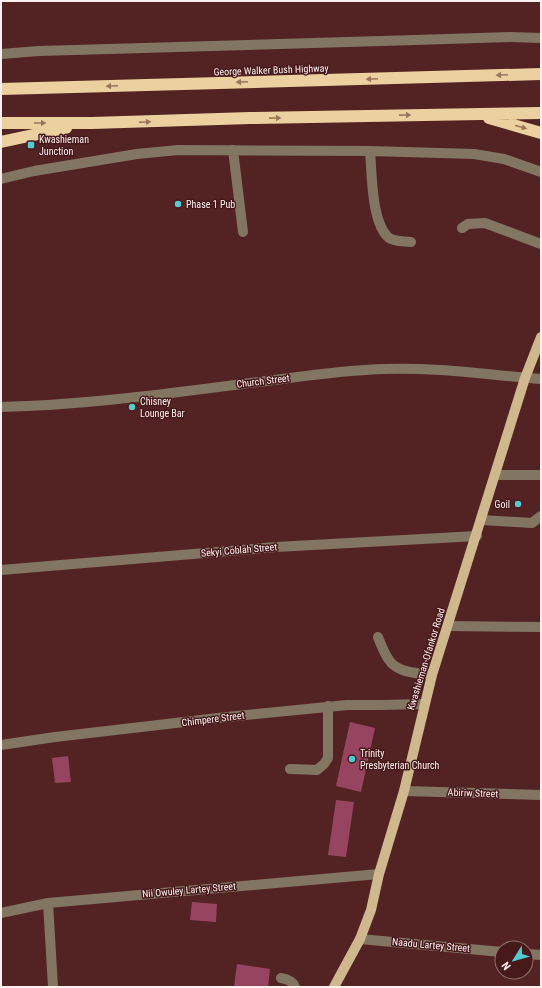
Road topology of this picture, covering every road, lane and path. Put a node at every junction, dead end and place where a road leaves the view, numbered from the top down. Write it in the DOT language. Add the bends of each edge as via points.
graph roads {
  1 [pos="541,38"];
  2 [pos="1,54"];
  3 [pos="541,74"];
  4 [pos="1,89"];
  5 [pos="541,113"];
  6 [pos="474,114"];
  7 [pos="1,123"];
  8 [pos="92,123"];
  9 [pos="541,133"];
  10 [pos="1,142"];
  11 [pos="233,150"];
  12 [pos="370,151"];
  13 [pos="541,172"];
  14 [pos="1,179"];
  15 [pos="462,228"];
  16 [pos="244,232"];
  17 [pos="411,242"];
  18 [pos="541,244"];
  19 [pos="541,337"];
  20 [pos="525,378"];
  21 [pos="541,379"];
  22 [pos="1,407"];
  23 [pos="496,475"];
  24 [pos="541,475"];
  25 [pos="541,516"];
  26 [pos="482,520"];
  27 [pos="477,536"];
  28 [pos="1,570"];
  29 [pos="448,626"];
  30 [pos="541,627"];
  31 [pos="378,637"];
  32 [pos="432,675"];
  33 [pos="425,704"];
  34 [pos="328,706"];
  35 [pos="1,745"];
  36 [pos="290,769"];
  37 [pos="404,791"];
  38 [pos="541,795"];
  39 [pos="379,874"];
  40 [pos="48,903"];
  41 [pos="1,913"];
  42 [pos="360,938"];
  43 [pos="494,951"];
  44 [pos="281,978"];
  45 [pos="53,987"];
  46 [pos="295,987"];
  47 [pos="334,987"];
  1 -- 2 [label="street"];
  3 -- 4 [label="highway, George Walker Bush Highway, one-way"];
  5 -- 6 [label="highway"];
  8 -- 6 [label="highway, one-way"];
  6 -- 9 [label="highway, one-way"];
  7 -- 8 [label="highway, one-way"];
  8 -- 10 [label="highway"];
  11 -- 12 [label="street"];
  11 -- 14 [label="street" via="178,150 137,154"];
  11 -- 16 [label="street"];
  12 -- 13 [label="street" via="474,154 504,159"];
  12 -- 17 [label="street" via="374,204 381,225 390,239"];
  15 -- 18 [label="street" via="468,224 485,223"];
  19 -- 20 [label="main road, Kwashieman-Ofankor Road"];
  20 -- 21 [label="street, Church Street"];
  20 -- 22 [label="street, Church Street" via="453,370 384,369 142,397"];
  20 -- 23 [label="main road, Kwashieman-Ofankor Road"];
  23 -- 24 [label="street"];
  23 -- 26 [label="main road, Kwashieman-Ofankor Road"];
  25 -- 26 [label="street" via="532,524"];
  26 -- 27 [label="main road, Kwashieman-Ofankor Road"];
  27 -- 28 [label="street, Sekyi Coblah Street" via="276,547"];
  27 -- 29 [label="main road, Kwashieman-Ofankor Road"];
  29 -- 30 [label="street"];
  29 -- 32 [label="main road, Kwashieman-Ofankor Road"];
  31 -- 32 [label="street" via="394,666 401,670"];
  32 -- 33 [label="main road, Kwashieman-Ofankor Road"];
  33 -- 34 [label="street, Chimpere Street"];
  33 -- 37 [label="main road, Kwashieman-Ofankor Road"];
  34 -- 35 [label="street, Chimpere Street"];
  34 -- 36 [label="street" via="328,758 318,770"];
  37 -- 38 [label="street, Abiriw Street"];
  37 -- 39 [label="main road, Kwashieman-Ofankor Road"];
  39 -- 40 [label="street, Nii Owuley Lartey Street"];
  39 -- 42 [label="main road, Kwashieman-Ofankor Road" via="371,910"];
  40 -- 41 [label="street, Nii Owuley Lartey Street"];
  40 -- 45 [label="street"];
  42 -- 43 [label="street, Naadu Lartey Street"];
  42 -- 47 [label="main road, Kwashieman-Ofankor Road"];
  44 -- 46 [label="street" via="287,979"];
}
